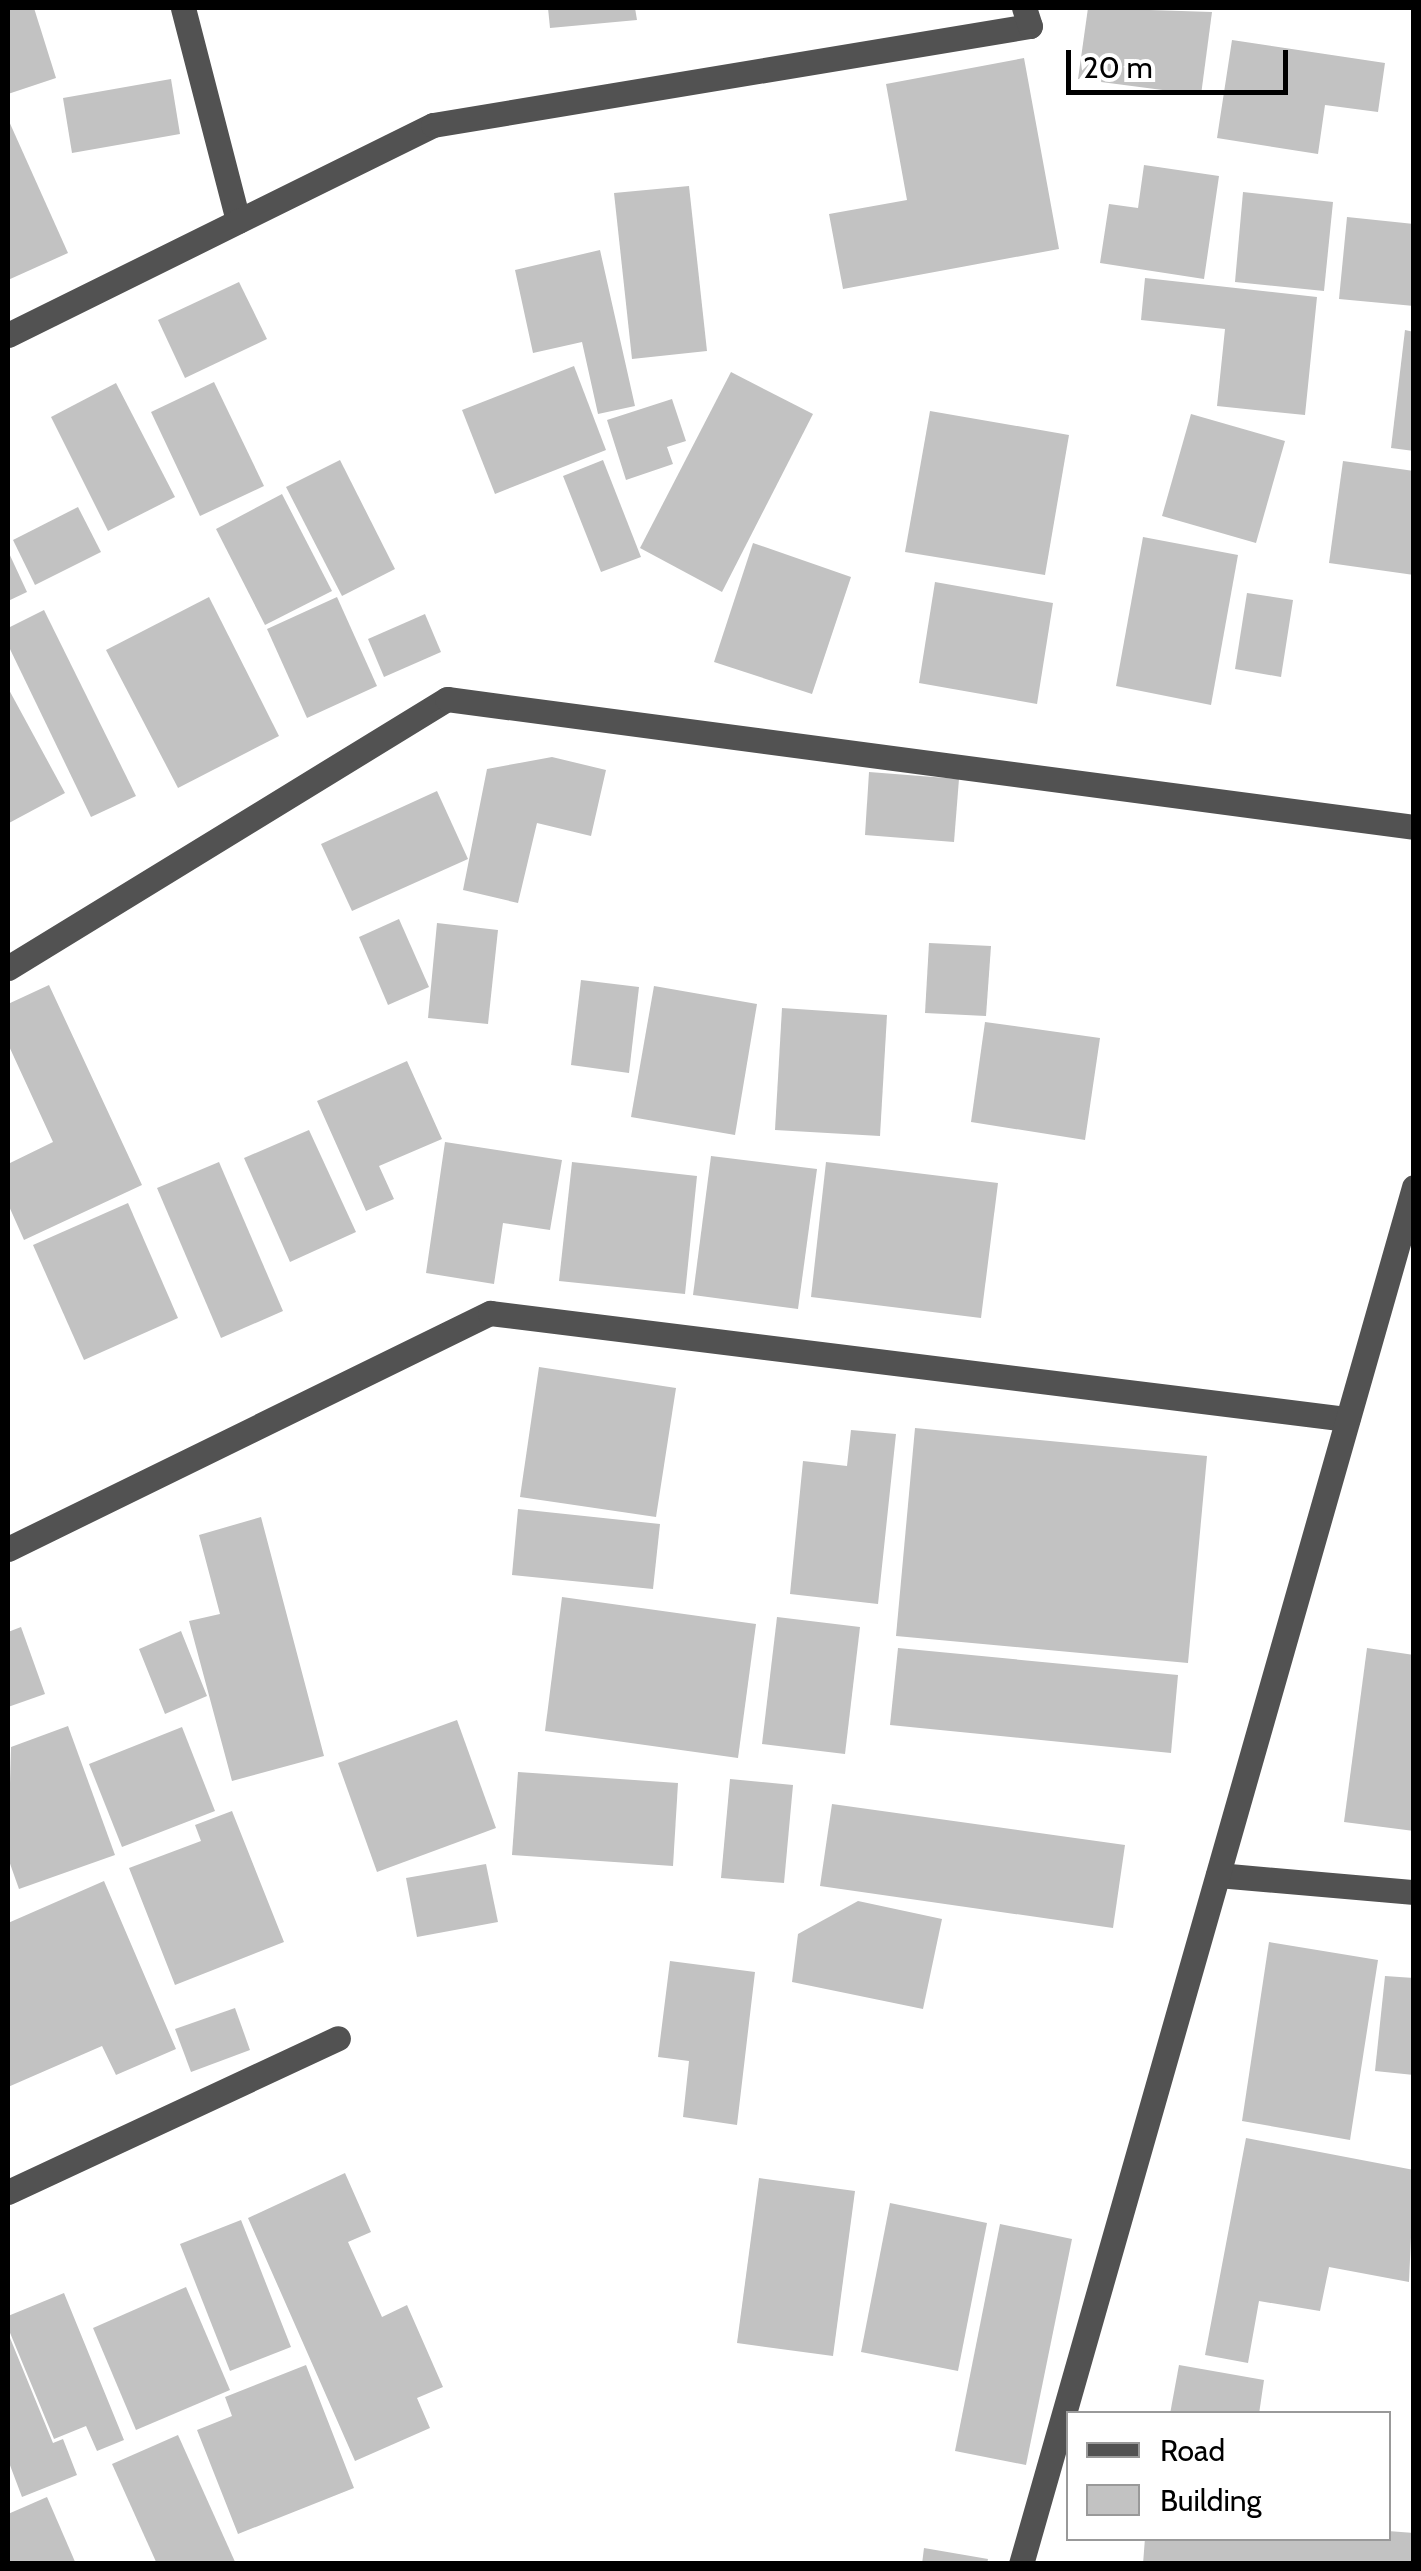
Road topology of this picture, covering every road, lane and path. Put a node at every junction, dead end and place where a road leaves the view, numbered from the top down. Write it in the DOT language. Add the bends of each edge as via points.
graph roads {
  1 [pos="183,8"];
  2 [pos="1024,8"];
  3 [pos="238,220"];
  4 [pos="8,335"];
  5 [pos="1414,827"];
  6 [pos="8,968"];
  7 [pos="1414,1187"];
  8 [pos="1347,1419"];
  9 [pos="8,1549"];
  10 [pos="1218,1876"];
  11 [pos="1414,1892"];
  12 [pos="338,2038"];
  13 [pos="8,2192"];
  14 [pos="1021,2564"];
  1 -- 3 [label="street"];
  2 -- 3 [label="street" via="1030,26 433,124"];
  3 -- 4 [label="street"];
  5 -- 6 [label="street" via="447,699"];
  7 -- 8 [label="street"];
  8 -- 9 [label="street" via="490,1312"];
  8 -- 10 [label="street"];
  10 -- 11 [label="street"];
  10 -- 14 [label="street"];
  12 -- 13 [label="street"];
}
